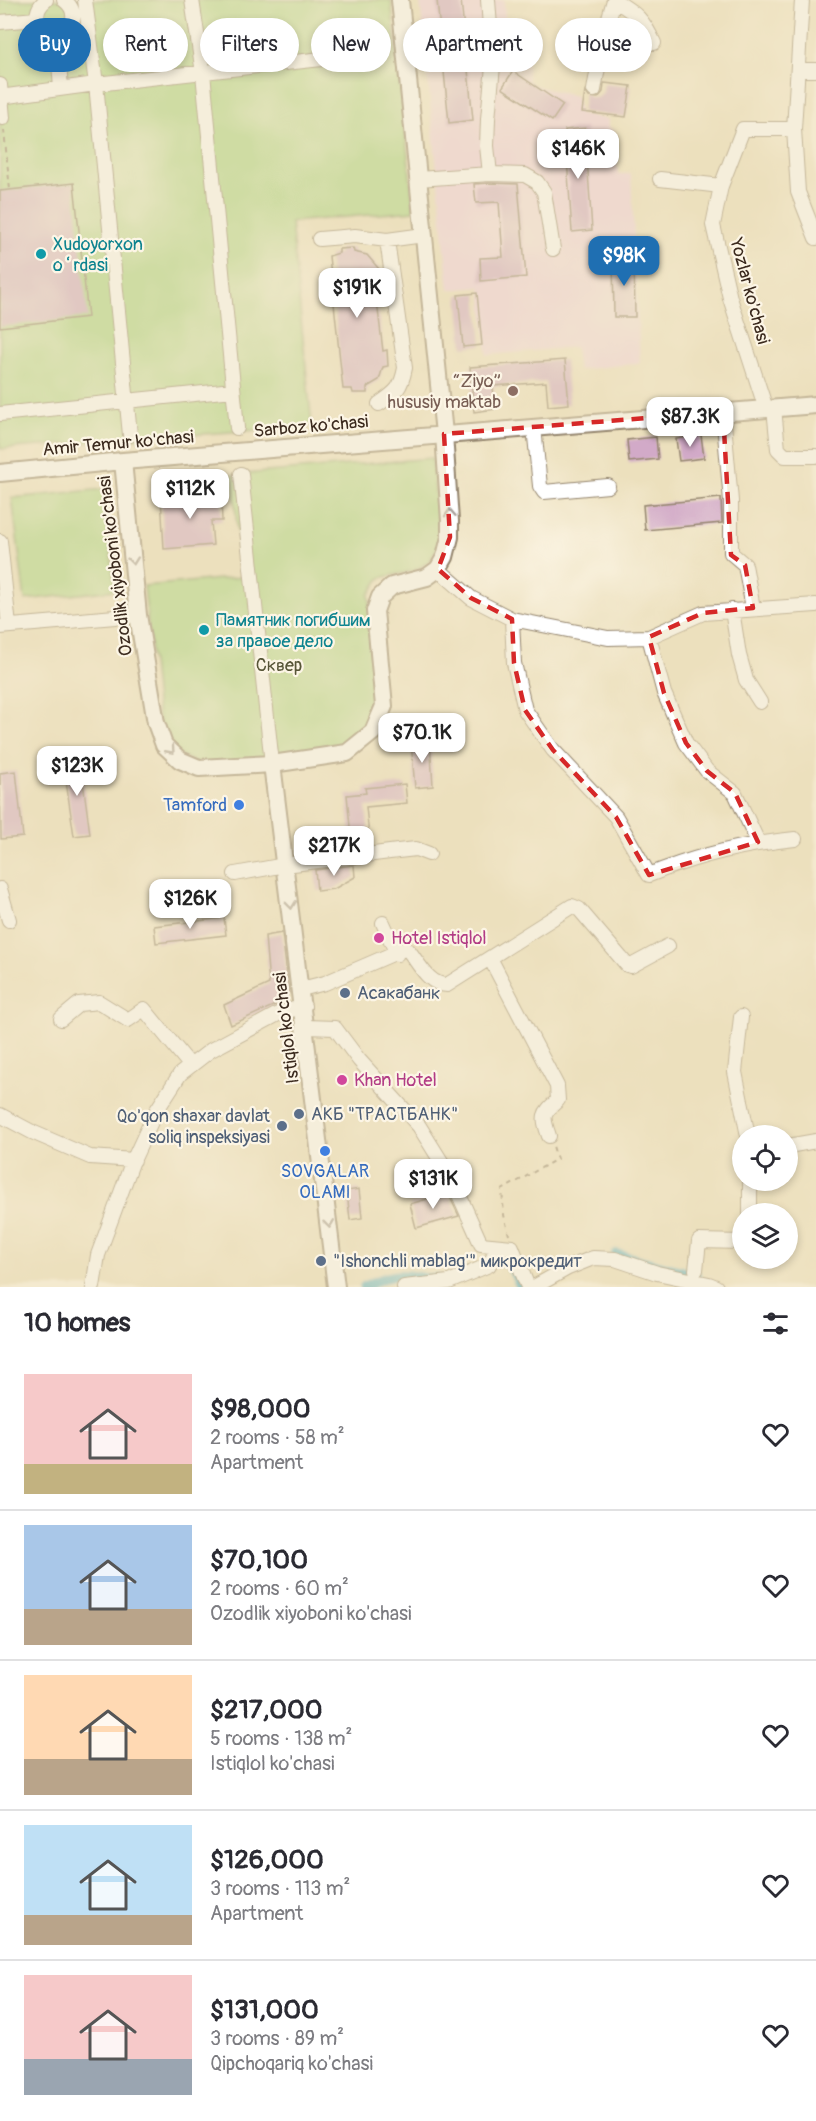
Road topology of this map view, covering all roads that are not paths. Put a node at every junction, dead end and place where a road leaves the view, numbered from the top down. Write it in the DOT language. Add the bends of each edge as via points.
graph roads {
  1 [pos="46,0"];
  2 [pos="64,0"];
  3 [pos="85,0"];
  4 [pos="192,0"];
  5 [pos="400,0"];
  6 [pos="488,0"];
  7 [pos="614,0"];
  8 [pos="802,0"];
  9 [pos="37,18"];
  10 [pos="73,18"];
  11 [pos="18,21"];
  12 [pos="0,22"];
  13 [pos="654,43"];
  14 [pos="311,60"];
  15 [pos="799,70"];
  16 [pos="816,70"];
  17 [pos="60,72"];
  18 [pos="203,73"];
  19 [pos="96,84"];
  20 [pos="61,89"];
  21 [pos="594,90"];
  22 [pos="0,93"];
  23 [pos="3,118"];
  24 [pos="794,129"];
  25 [pos="490,174"];
  26 [pos="418,179"];
  27 [pos="660,179"];
  28 [pos="721,186"];
  29 [pos="812,218"];
  30 [pos="424,235"];
  31 [pos="816,238"];
  32 [pos="319,239"];
  33 [pos="387,240"];
  34 [pos="553,249"];
  35 [pos="234,390"];
  36 [pos="126,399"];
  37 [pos="379,404"];
  38 [pos="816,405"];
  39 [pos="770,409"];
  40 [pos="723,412"];
  41 [pos="0,414"];
  42 [pos="534,427"];
  43 [pos="237,428"];
  44 [pos="444,434"];
  45 [pos="130,435"];
  46 [pos="240,451"];
  47 [pos="816,456"];
  48 [pos="123,461"];
  49 [pos="0,473"];
  50 [pos="242,474"];
  51 [pos="608,486"];
  52 [pos="0,541"];
  53 [pos="438,569"];
  54 [pos="816,605"];
  55 [pos="753,608"];
  56 [pos="732,610"];
  57 [pos="138,615"];
  58 [pos="512,619"];
  59 [pos="4,627"];
  60 [pos="649,638"];
  61 [pos="760,702"];
  62 [pos="272,764"];
  63 [pos="795,838"];
  64 [pos="759,842"];
  65 [pos="429,854"];
  66 [pos="285,865"];
  67 [pos="235,874"];
  68 [pos="0,889"];
  69 [pos="9,920"];
  70 [pos="383,923"];
  71 [pos="668,946"];
  72 [pos="397,954"];
  73 [pos="490,958"];
  74 [pos="302,998"];
  75 [pos="741,1017"];
  76 [pos="61,1019"];
  77 [pos="306,1027"];
  78 [pos="190,1065"];
  79 [pos="0,1115"];
  80 [pos="746,1125"];
  81 [pos="549,1136"];
  82 [pos="816,1141"];
  83 [pos="798,1145"];
  84 [pos="134,1160"];
  85 [pos="732,1242"];
  86 [pos="505,1246"];
  87 [pos="696,1270"];
  88 [pos="93,1287"];
  89 [pos="336,1287"];
  90 [pos="404,1287"];
  91 [pos="528,1287"];
  92 [pos="534,1287"];
  93 [pos="716,1287"];
  1 -- 9 [label="street"];
  2 -- 10 [label="street" via="72,8"];
  3 -- 19 [label="street"];
  4 -- 18 [label="street"];
  5 -- 26 [label="main road"];
  6 -- 25 [label="street" via="493,66 487,146"];
  7 -- 13 [label="street" via="637,14"];
  7 -- 21 [label="street"];
  8 -- 15 [label="street"];
  11 -- 12 [label="street"];
  14 -- 18 [label="street"];
  15 -- 16 [label="street"];
  15 -- 24 [label="street"];
  17 -- 20 [label="street"];
  18 -- 19 [label="street"];
  18 -- 35 [label="street"];
  19 -- 20 [label="street"];
  19 -- 36 [label="street"];
  20 -- 22 [label="street"];
  22 -- 23 [label="street"];
  24 -- 28 [label="street, Yozlar ko'chasi" via="743,129"];
  24 -- 29 [label="street" via="798,192"];
  25 -- 26 [label="street"];
  25 -- 34 [label="street" via="525,175 537,182 544,192"];
  26 -- 30 [label="main road"];
  27 -- 28 [label="street"];
  28 -- 39 [label="street, Yozlar ko'chasi" via="713,225 730,298"];
  29 -- 31 [label="street"];
  30 -- 33 [label="street"];
  30 -- 44 [label="main road"];
  32 -- 33 [label="street" via="355,236"];
  33 -- 37 [label="street" via="405,368 397,391"];
  35 -- 36 [label="street"];
  35 -- 43 [label="street"];
  36 -- 41 [label="street"];
  36 -- 45 [label="street"];
  38 -- 39 [label="main road, Sarboz ko'chasi"];
  39 -- 40 [label="main road, Sarboz ko'chasi"];
  39 -- 47 [label="street, Yozlar ko'chasi" via="778,449 785,456"];
  40 -- 42 [label="main road, Sarboz ko'chasi"];
  40 -- 55 [label="street" via="731,553 745,565"];
  42 -- 44 [label="main road, Sarboz ko'chasi"];
  42 -- 51 [label="street" via="540,486 544,492"];
  44 -- 46 [label="main road, Sarboz ko'chasi"];
  53 -- 44 [label="main road, one-way" via="450,537"];
  46 -- 48 [label="main road, Amir Temur ko'chasi"];
  48 -- 49 [label="main road, Amir Temur ko'chasi"];
  48 -- 57 [label="main road, Ozodlik xiyoboni ko'chasi, one-way"];
  50 -- 62 [label="street"];
  52 -- 59 [label="street"];
  53 -- 58 [label="street" via="471,598"];
  53 -- 62 [label="main road, Ozodlik xiyoboni ko'chasi" via="427,578 392,586 380,597 375,611 384,706 373,732 347,753"];
  54 -- 55 [label="street"];
  55 -- 56 [label="street"];
  56 -- 60 [label="street" via="703,613"];
  56 -- 61 [label="street" via="746,680"];
  57 -- 59 [label="street"];
  57 -- 62 [label="main road, Ozodlik xiyoboni ko'chasi, one-way" via="156,723 165,745 180,760 199,768"];
  58 -- 60 [label="street" via="608,638"];
  58 -- 64 [label="street" via="514,663 525,710 553,750 616,817 649,875 690,859"];
  60 -- 64 [label="street" via="664,693 686,743 707,771 735,794"];
  62 -- 66 [label="main road, Istiqlol ko'chasi"];
  63 -- 64 [label="street"];
  65 -- 66 [label="street" via="416,849"];
  66 -- 67 [label="street"];
  66 -- 74 [label="main road, Istiqlol ko'chasi, one-way"];
  68 -- 69 [label="street"];
  70 -- 72 [label="street"];
  71 -- 73 [label="street" via="627,965 579,909 572,906"];
  72 -- 73 [label="street" via="409,951 433,981 441,985"];
  72 -- 74 [label="street" via="325,983"];
  73 -- 81 [label="street" via="557,1086 558,1100 544,1116"];
  74 -- 77 [label="main road, Istiqlol ko'chasi"];
  74 -- 78 [label="street"];
  75 -- 80 [label="street" via="735,1072"];
  76 -- 78 [label="street" via="79,1004 99,1002 128,1020 144,1009"];
  77 -- 86 [label="street" via="335,1028 420,1126 452,1179 481,1244"];
  77 -- 89 [label="main road, Istiqlol ko'chasi, one-way"];
  78 -- 84 [label="street" via="155,1113"];
  79 -- 84 [label="street" via="90,1157"];
  82 -- 83 [label="street"];
  84 -- 88 [label="street" via="98,1255"];
  85 -- 87 [label="street" via="699,1241"];
  86 -- 90 [label="street" via="489,1265 449,1282"];
  86 -- 91 [label="street"];
  92 -- 93 [label="street" via="593,1258 615,1259"];
}
